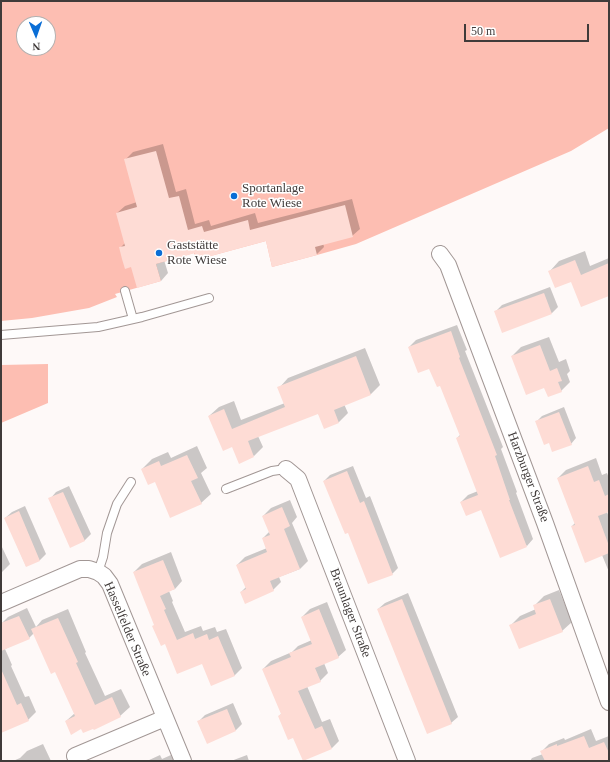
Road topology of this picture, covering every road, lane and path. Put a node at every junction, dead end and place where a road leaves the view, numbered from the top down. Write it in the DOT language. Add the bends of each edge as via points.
graph roads {
  1 [pos="440,254"];
  2 [pos="125,291"];
  3 [pos="209,298"];
  4 [pos="133,319"];
  5 [pos="1,335"];
  6 [pos="286,469"];
  7 [pos="131,482"];
  8 [pos="226,489"];
  9 [pos="98,572"];
  10 [pos="1,603"];
  11 [pos="609,702"];
  12 [pos="165,718"];
  13 [pos="75,756"];
  14 [pos="183,761"];
  15 [pos="407,761"];
  1 -- 11 [label="street, Harzburger Straße" via="448,265"];
  2 -- 4 [label="lane"];
  3 -- 4 [label="lane"];
  4 -- 5 [label="lane" via="98,328"];
  6 -- 8 [label="lane" via="272,471"];
  6 -- 15 [label="street, Braunlager Straße" via="298,479"];
  7 -- 9 [label="lane" via="117,504"];
  9 -- 10 [label="street, Hasselfelder Straße" via="80,569"];
  9 -- 12 [label="street, Hasselfelder Straße" via="110,584"];
  12 -- 13 [label="street"];
  12 -- 14 [label="street, Hasselfelder Straße"];
}
